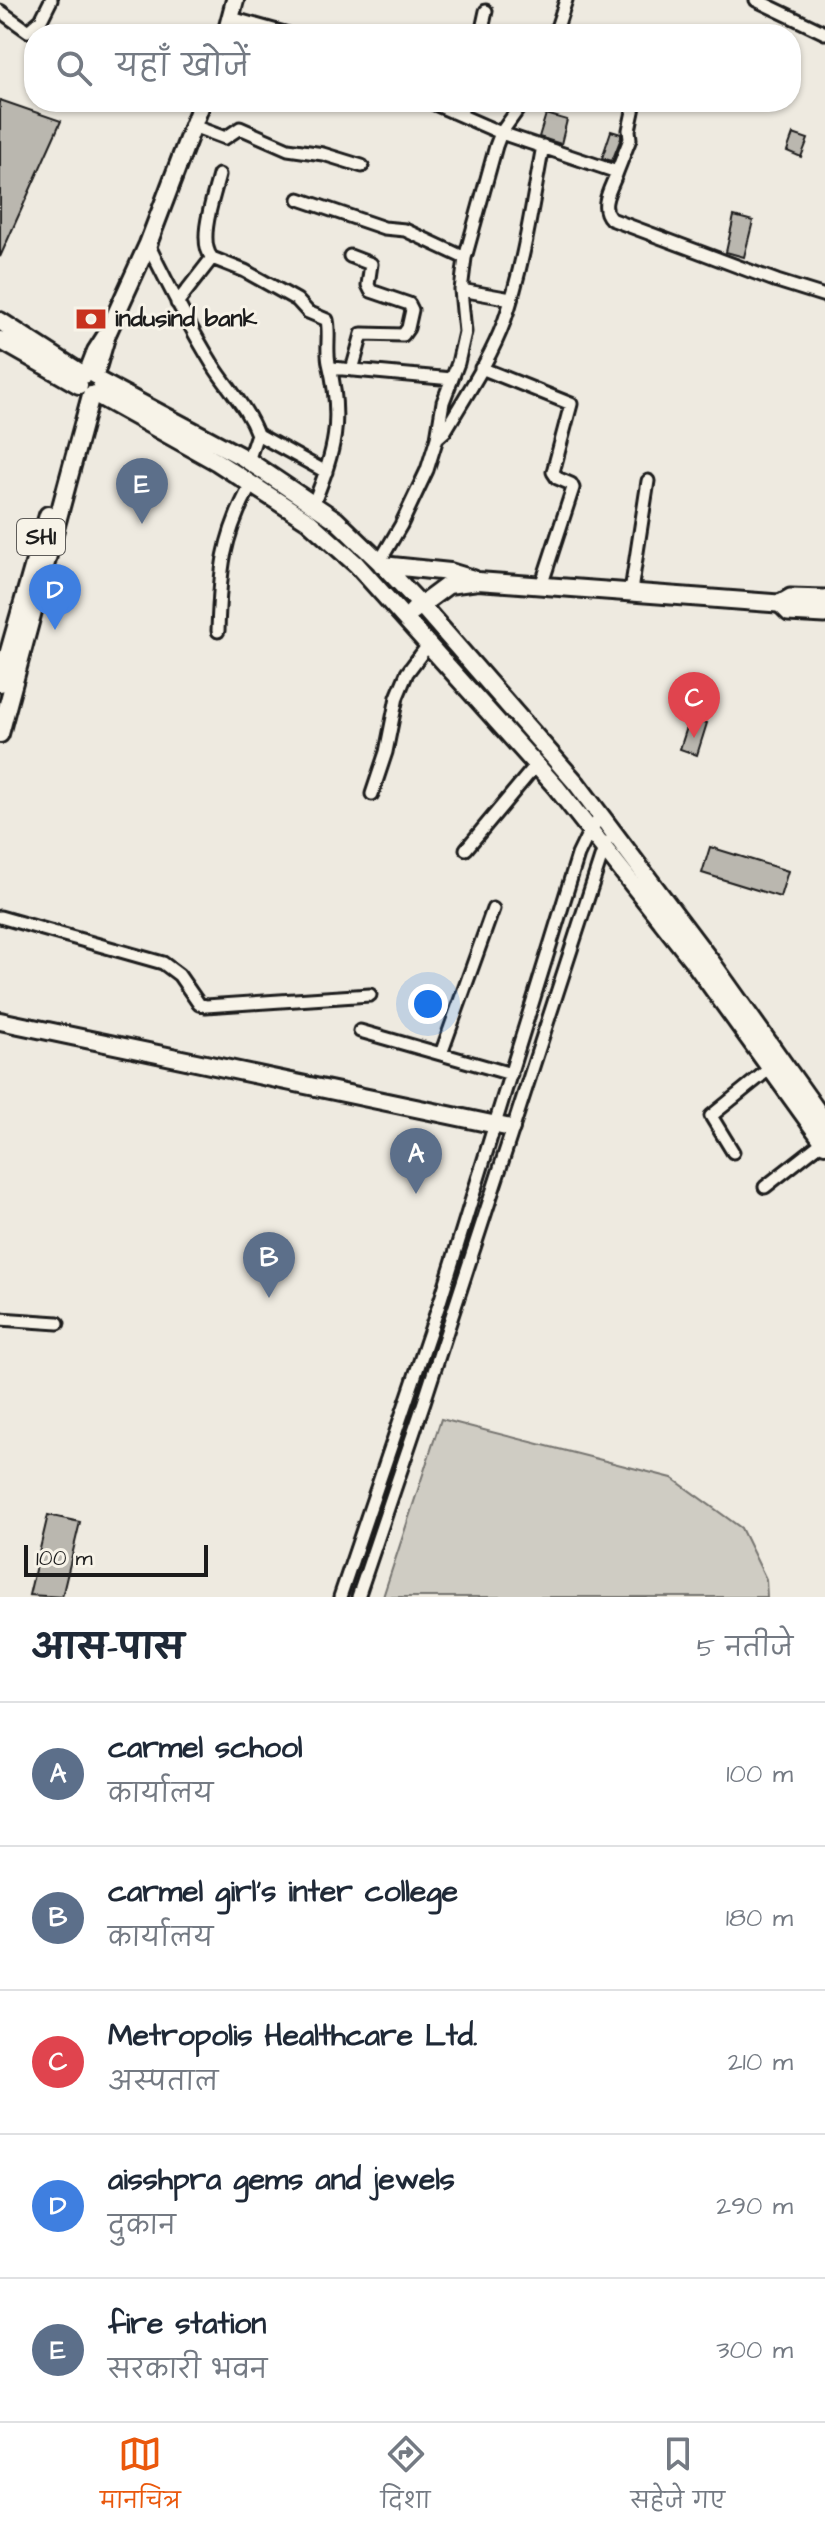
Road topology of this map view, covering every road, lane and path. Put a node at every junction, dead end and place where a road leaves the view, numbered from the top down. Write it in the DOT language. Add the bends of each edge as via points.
graph roads {
  1 [pos="51,0"];
  2 [pos="235,0"];
  3 [pos="566,0"];
  4 [pos="756,0"];
  5 [pos="0,11"];
  6 [pos="486,11"];
  7 [pos="38,24"];
  8 [pos="229,24"];
  9 [pos="483,24"];
  10 [pos="558,24"];
  11 [pos="24,28"];
  12 [pos="825,33"];
  13 [pos="198,112"];
  14 [pos="469,112"];
  15 [pos="516,112"];
  16 [pos="634,112"];
  17 [pos="193,126"];
  18 [pos="501,133"];
  19 [pos="543,146"];
  20 [pos="362,166"];
  21 [pos="617,172"];
  22 [pos="219,175"];
  23 [pos="299,199"];
  24 [pos="148,244"];
  25 [pos="350,256"];
  26 [pos="212,258"];
  27 [pos="465,258"];
  28 [pos="461,290"];
  29 [pos="825,296"];
  30 [pos="511,299"];
  31 [pos="177,303"];
  32 [pos="0,321"];
  33 [pos="0,340"];
  34 [pos="332,368"];
  35 [pos="481,368"];
  36 [pos="352,370"];
  37 [pos="452,379"];
  38 [pos="89,384"];
  39 [pos="257,434"];
  40 [pos="437,438"];
  41 [pos="248,461"];
  42 [pos="326,472"];
  43 [pos="648,481"];
  44 [pos="251,485"];
  45 [pos="313,505"];
  46 [pos="382,563"];
  47 [pos="356,564"];
  48 [pos="478,581"];
  49 [pos="542,583"];
  50 [pos="631,591"];
  51 [pos="825,596"];
  52 [pos="776,603"];
  53 [pos="421,605"];
  54 [pos="825,607"];
  55 [pos="825,617"];
  56 [pos="403,618"];
  57 [pos="218,631"];
  58 [pos="428,645"];
  59 [pos="11,648"];
  60 [pos="0,683"];
  61 [pos="0,734"];
  62 [pos="536,765"];
  63 [pos="372,794"];
  64 [pos="602,816"];
  65 [pos="590,830"];
  66 [pos="614,833"];
  67 [pos="603,847"];
  68 [pos="466,849"];
  69 [pos="493,909"];
  70 [pos="0,917"];
  71 [pos="370,995"];
  72 [pos="0,1021"];
  73 [pos="360,1031"];
  74 [pos="441,1054"];
  75 [pos="775,1064"];
  76 [pos="511,1074"];
  77 [pos="825,1122"];
  78 [pos="503,1126"];
  79 [pos="824,1142"];
  80 [pos="733,1152"];
  81 [pos="765,1187"];
  82 [pos="0,1319"];
  83 [pos="58,1323"];
  84 [pos="349,1569"];
  85 [pos="365,1574"];
  86 [pos="340,1597"];
  87 [pos="358,1597"];
  1 -- 7 [label="street"];
  2 -- 8 [label="main road"];
  3 -- 10 [label="street"];
  4 -- 12 [label="street"];
  5 -- 11 [label="street"];
  6 -- 9 [label="street"];
  13 -- 17 [label="main road"];
  14 -- 18 [label="street"];
  15 -- 18 [label="street"];
  16 -- 21 [label="street" via="629,145"];
  17 -- 20 [label="street" via="225,138 240,128 295,151"];
  17 -- 24 [label="main road"];
  18 -- 19 [label="street"];
  18 -- 27 [label="street"];
  19 -- 21 [label="street"];
  19 -- 30 [label="street"];
  21 -- 29 [label="street" via="604,207 611,219"];
  22 -- 26 [label="street" via="205,241"];
  23 -- 27 [label="street" via="405,230"];
  24 -- 31 [label="street"];
  24 -- 38 [label="main road"];
  25 -- 36 [label="street" via="371,264 371,291 409,304 412,310 403,335 362,334"];
  26 -- 31 [label="street"];
  26 -- 34 [label="street" via="245,271 327,320"];
  27 -- 28 [label="street"];
  28 -- 30 [label="street"];
  28 -- 37 [label="street" via="465,332"];
  30 -- 35 [label="street"];
  31 -- 39 [label="street"];
  32 -- 38 [label="main road"];
  33 -- 38 [label="main road"];
  34 -- 36 [label="street"];
  34 -- 42 [label="street" via="336,441"];
  35 -- 40 [label="street"];
  35 -- 49 [label="street" via="571,404 553,472 573,488"];
  36 -- 37 [label="street"];
  37 -- 40 [label="street"];
  38 -- 41 [label="main road"];
  38 -- 44 [label="main road"];
  38 -- 59 [label="main road, SH1"];
  39 -- 41 [label="street"];
  39 -- 42 [label="street"];
  40 -- 46 [label="street"];
  41 -- 45 [label="main road"];
  42 -- 45 [label="street"];
  43 -- 50 [label="street"];
  44 -- 47 [label="main road" via="308,521"];
  44 -- 57 [label="street" via="225,543"];
  45 -- 46 [label="main road"];
  46 -- 47 [label="main road"];
  46 -- 48 [label="main road"];
  46 -- 53 [label="main road"];
  47 -- 56 [label="main road"];
  48 -- 49 [label="main road"];
  48 -- 53 [label="main road" via="448,585"];
  49 -- 50 [label="main road"];
  50 -- 52 [label="main road"];
  51 -- 52 [label="street" via="790,595"];
  52 -- 54 [label="main road"];
  52 -- 55 [label="street" via="788,615"];
  53 -- 56 [label="main road"];
  53 -- 64 [label="main road"];
  56 -- 58 [label="main road"];
  58 -- 62 [label="main road"];
  58 -- 63 [label="street" via="397,697"];
  59 -- 60 [label="main road, SH1"];
  59 -- 61 [label="main road, SH1"];
  62 -- 65 [label="main road"];
  62 -- 68 [label="street"];
  64 -- 65 [label="street"];
  64 -- 66 [label="main road"];
  65 -- 67 [label="main road"];
  65 -- 76 [label="street"];
  66 -- 67 [label="street"];
  66 -- 75 [label="main road" via="712,963"];
  67 -- 75 [label="main road"];
  67 -- 78 [label="street"];
  69 -- 74 [label="street"];
  70 -- 71 [label="street" via="163,963 206,1006"];
  72 -- 78 [label="main road"];
  73 -- 74 [label="street"];
  74 -- 76 [label="street"];
  75 -- 77 [label="main road"];
  75 -- 79 [label="main road"];
  75 -- 80 [label="street" via="711,1116"];
  76 -- 78 [label="street"];
  78 -- 84 [label="street"];
  78 -- 85 [label="street" via="429,1387"];
  79 -- 81 [label="street"];
  82 -- 83 [label="street"];
  84 -- 85 [label="street"];
  84 -- 86 [label="street"];
  85 -- 87 [label="street"];
}
